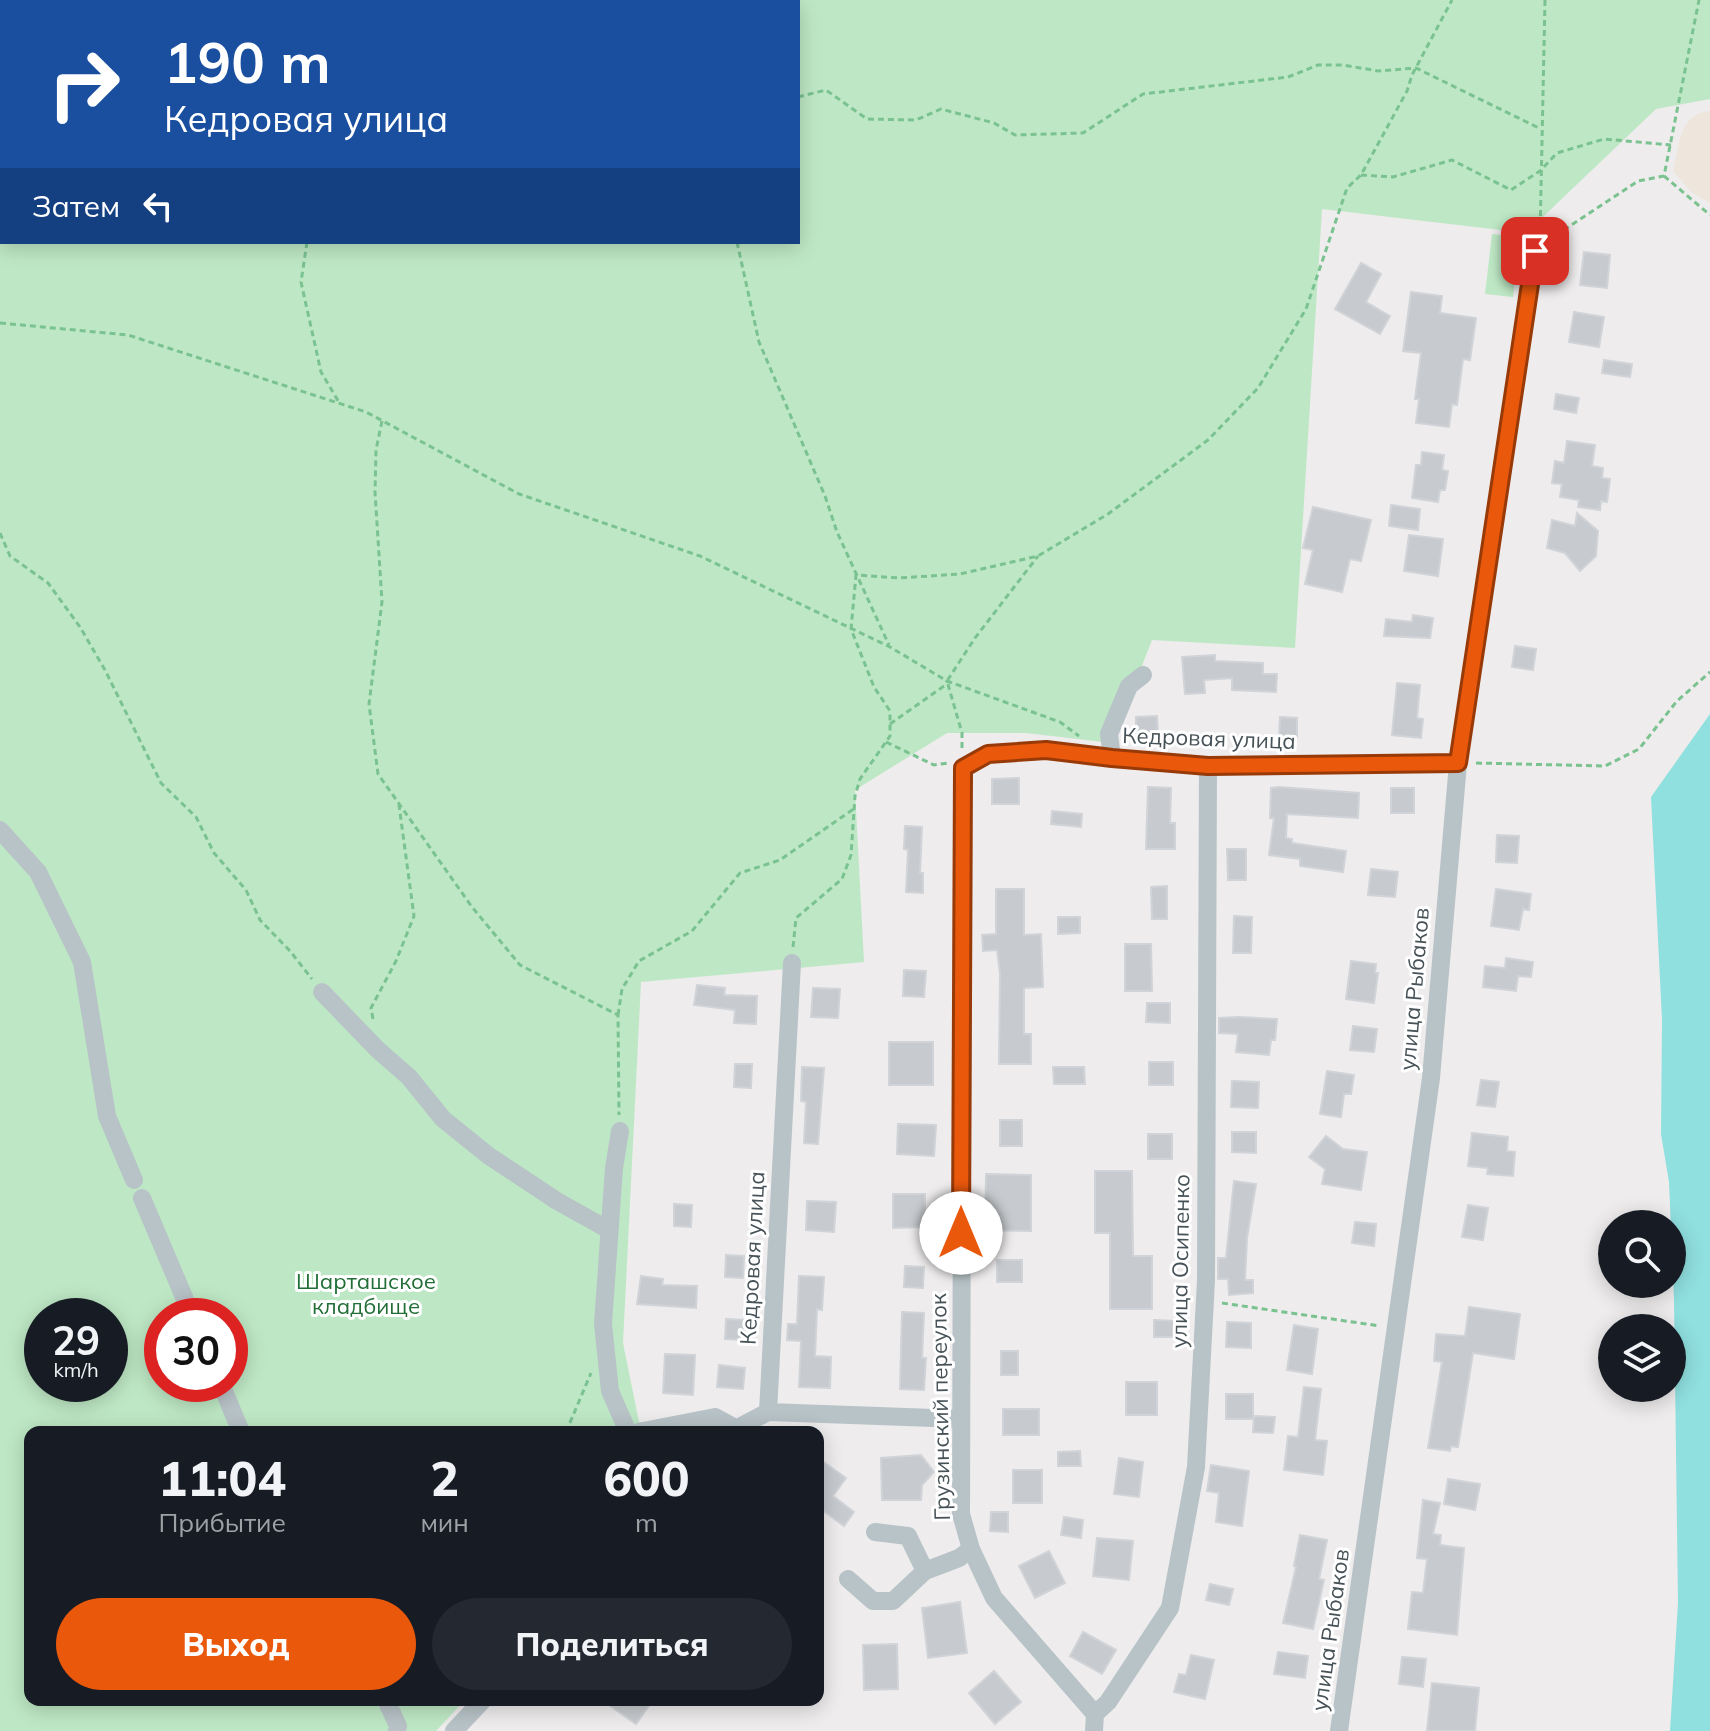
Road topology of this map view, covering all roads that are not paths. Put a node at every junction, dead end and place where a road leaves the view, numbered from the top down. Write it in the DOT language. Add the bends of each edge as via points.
graph roads {
  1 [pos="1535,251"];
  2 [pos="1143,675"];
  3 [pos="1112,758"];
  4 [pos="1458,763"];
  5 [pos="1208,766"];
  6 [pos="963,768"];
  7 [pos="0,830"];
  8 [pos="792,963"];
  9 [pos="322,992"];
  10 [pos="620,1131"];
  11 [pos="134,1180"];
  12 [pos="142,1198"];
  13 [pos="609,1230"];
  14 [pos="184,1298"];
  15 [pos="228,1402"];
  16 [pos="768,1412"];
  17 [pos="961,1419"];
  18 [pos="238,1426"];
  19 [pos="625,1426"];
  20 [pos="669,1426"];
  21 [pos="727,1426"];
  22 [pos="740,1426"];
  23 [pos="875,1532"];
  24 [pos="971,1549"];
  25 [pos="925,1571"];
  26 [pos="848,1579"];
  27 [pos="389,1706"];
  28 [pos="477,1706"];
  29 [pos="1095,1723"];
  30 [pos="397,1731"];
  31 [pos="454,1731"];
  32 [pos="1339,1731"];
  1 -- 4 [label="street, улица Рыбаков"];
  2 -- 3 [label="street" via="1129,686 1109,734"];
  3 -- 5 [label="street, Кедровая улица"];
  3 -- 6 [label="street, Кедровая улица" via="1046,750 988,754"];
  4 -- 5 [label="street, Кедровая улица"];
  4 -- 32 [label="street, улица Рыбаков" via="1431,1078"];
  5 -- 29 [label="street, улица Осипенко" via="1204,1300 1196,1467 1170,1608"];
  6 -- 17 [label="street, Грузинский переулок"];
  7 -- 11 [label="street" via="38,872 82,962 107,1116"];
  8 -- 16 [label="street, Кедровая улица"];
  9 -- 13 [label="street" via="409,1077 443,1119 489,1156"];
  10 -- 13 [label="street"];
  12 -- 14 [label="street"];
  13 -- 19 [label="street" via="603,1324 610,1391"];
  15 -- 18 [label="street"];
  16 -- 17 [label="street"];
  16 -- 22 [label="street"];
  17 -- 24 [label="street, Грузинский переулок" via="961,1514"];
  20 -- 21 [label="street" via="715,1417"];
  23 -- 25 [label="street" via="908,1536"];
  24 -- 25 [label="street"];
  24 -- 29 [label="street, Грузинский переулок" via="994,1598"];
  25 -- 26 [label="street" via="893,1601 873,1601"];
  27 -- 30 [label="street"];
  28 -- 31 [label="street"];
}
